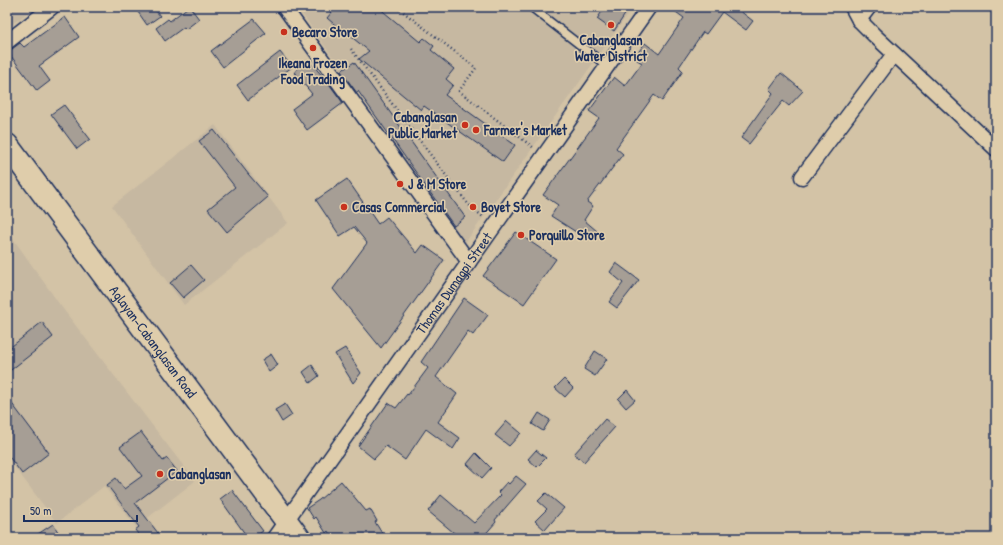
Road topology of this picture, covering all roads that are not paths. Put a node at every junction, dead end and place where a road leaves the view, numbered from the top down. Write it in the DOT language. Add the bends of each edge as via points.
graph roads {
  1 [pos="52,7"];
  2 [pos="284,7"];
  3 [pos="531,7"];
  4 [pos="649,7"];
  5 [pos="852,7"];
  6 [pos="869,7"];
  7 [pos="860,20"];
  8 [pos="7,42"];
  9 [pos="894,54"];
  10 [pos="607,66"];
  11 [pos="7,145"];
  12 [pos="996,149"];
  13 [pos="802,177"];
  14 [pos="469,262"];
  15 [pos="287,532"];
  1 -- 8 [label="street"];
  2 -- 14 [label="street"];
  3 -- 10 [label="lane"];
  4 -- 10 [label="street, Thomas Dumagpi Street"];
  5 -- 7 [label="street"];
  6 -- 7 [label="street"];
  7 -- 9 [label="street"];
  9 -- 12 [label="street"];
  9 -- 13 [label="street"];
  10 -- 14 [label="street, Thomas Dumagpi Street"];
  11 -- 15 [label="main road, Aglayan-Cabanglasan Road"];
  14 -- 15 [label="street, Thomas Dumagpi Street"];
}
